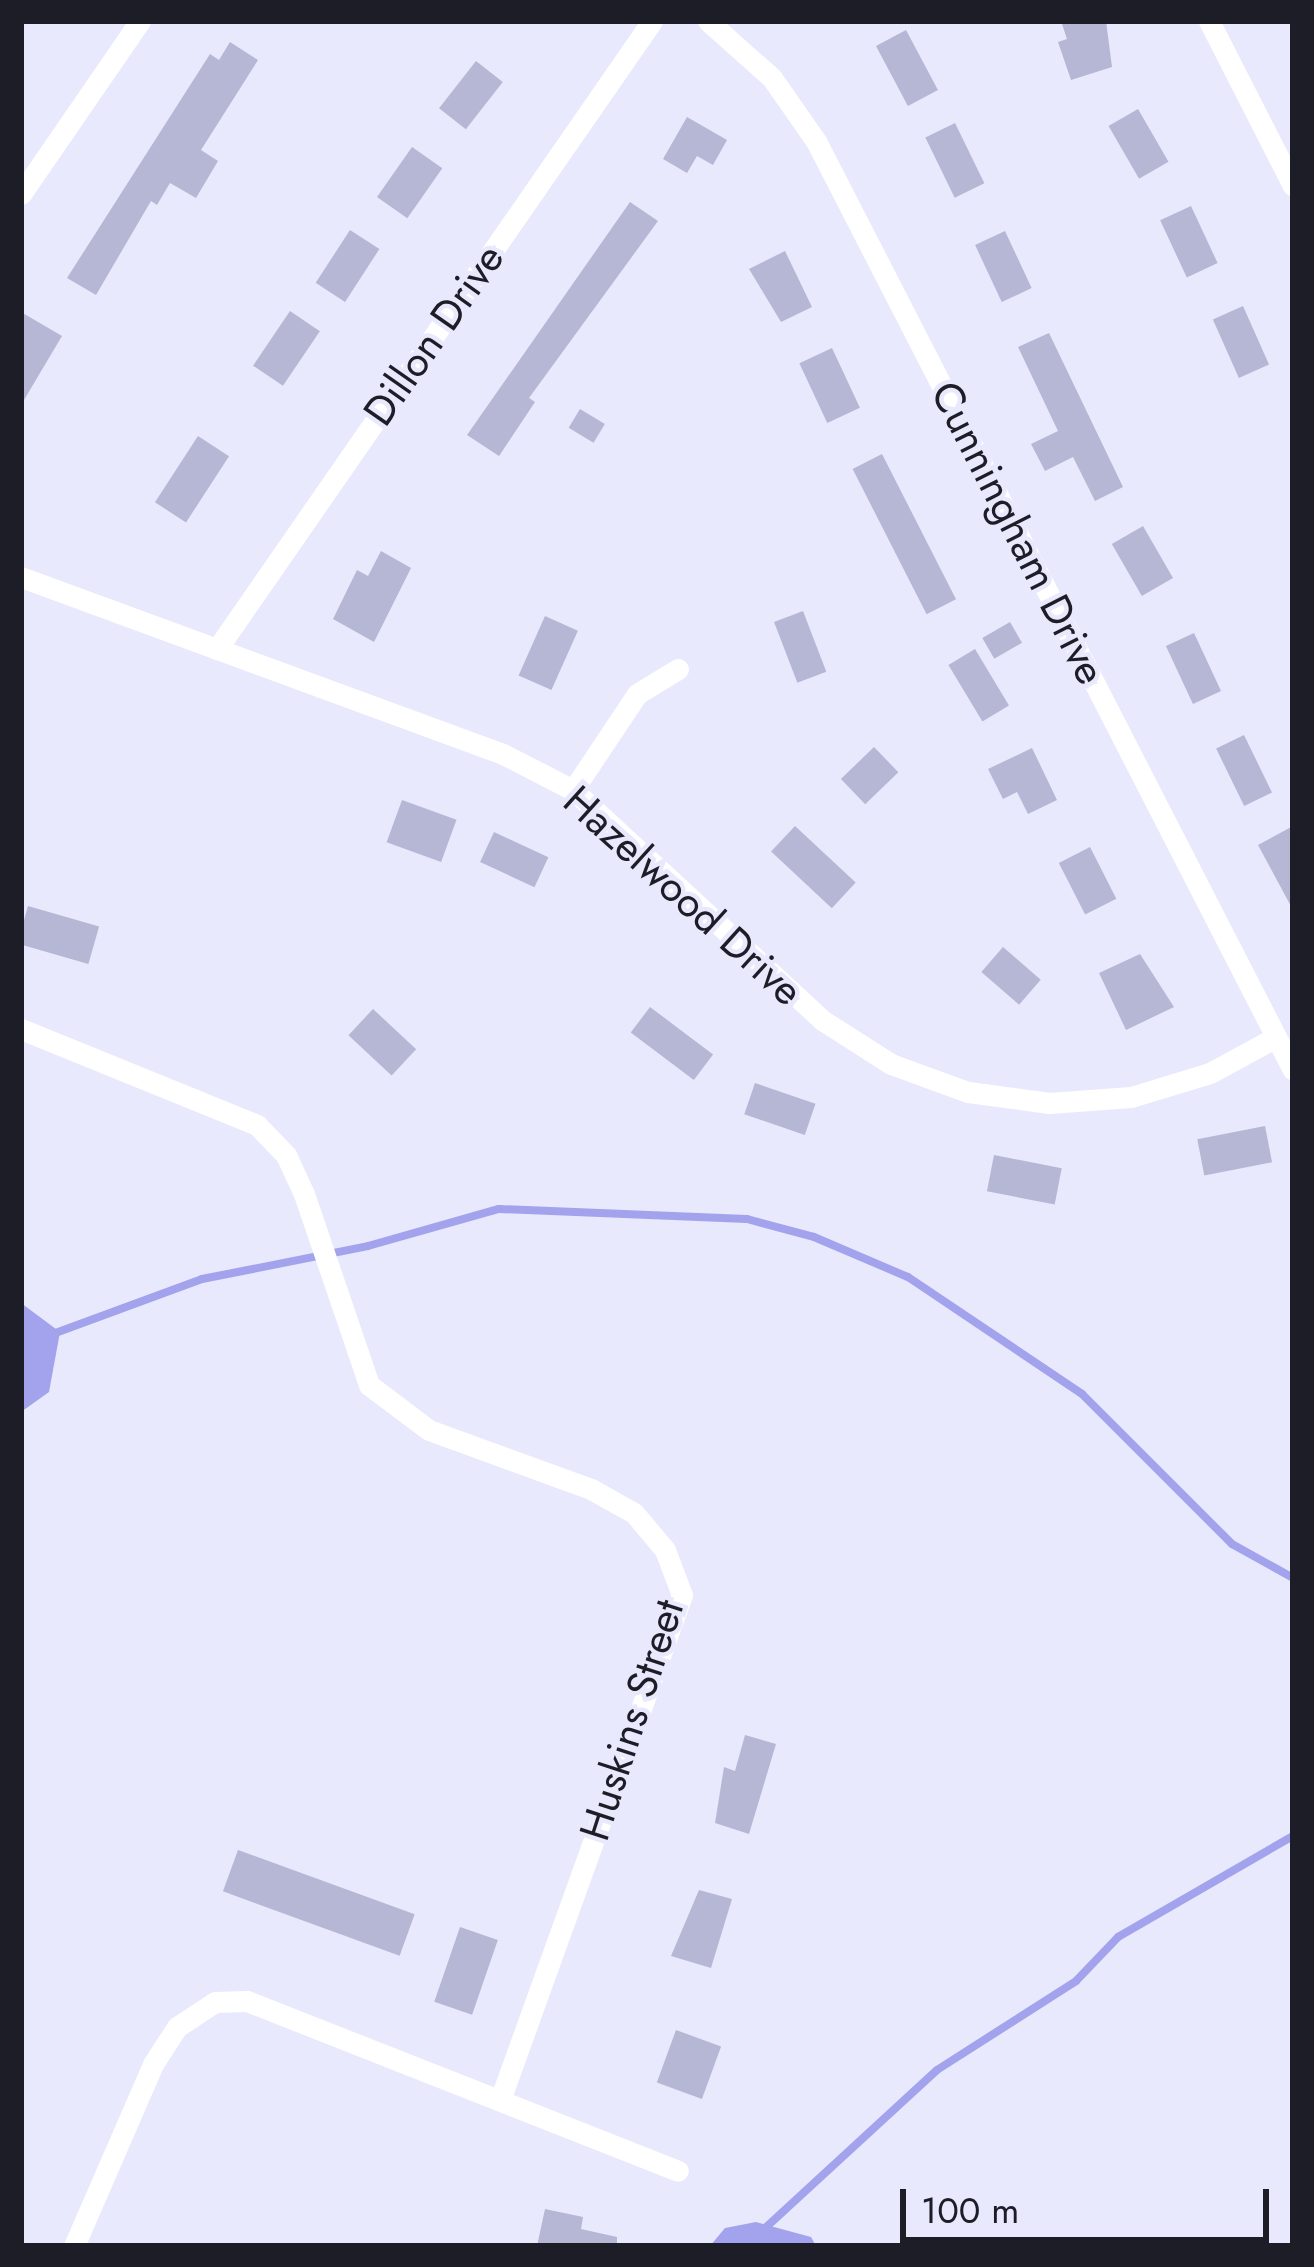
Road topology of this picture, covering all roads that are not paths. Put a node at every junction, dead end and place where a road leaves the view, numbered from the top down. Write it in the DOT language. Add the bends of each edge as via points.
graph roads {
  1 [pos="140,21"];
  2 [pos="652,21"];
  3 [pos="708,21"];
  4 [pos="1209,21"];
  5 [pos="1293,186"];
  6 [pos="21,194"];
  7 [pos="21,578"];
  8 [pos="217,650"];
  9 [pos="678,669"];
  10 [pos="573,790"];
  11 [pos="21,1029"];
  12 [pos="1276,1037"];
  13 [pos="1293,1070"];
  14 [pos="500,2100"];
  15 [pos="678,2171"];
  16 [pos="74,2246"];
  1 -- 6 [label="street"];
  2 -- 8 [label="street, Dillon Drive"];
  3 -- 12 [label="street, Cunningham Drive" via="772,78 816,142"];
  4 -- 5 [label="street"];
  7 -- 8 [label="street, Hazelwood Drive"];
  8 -- 10 [label="street, Hazelwood Drive" via="503,754"];
  9 -- 10 [label="street" via="637,694"];
  10 -- 12 [label="street, Hazelwood Drive" via="822,1020 891,1064 968,1092 1049,1103 1131,1096 1210,1073"];
  11 -- 14 [label="street, Huskins Street" via="257,1124 286,1155 304,1194 369,1385 429,1430 571,1479 634,1513 665,1550 682,1595"];
  12 -- 13 [label="street, Cunningham Drive"];
  14 -- 15 [label="street"];
  14 -- 16 [label="street" via="247,2001 197,2010 153,2064"];
}
